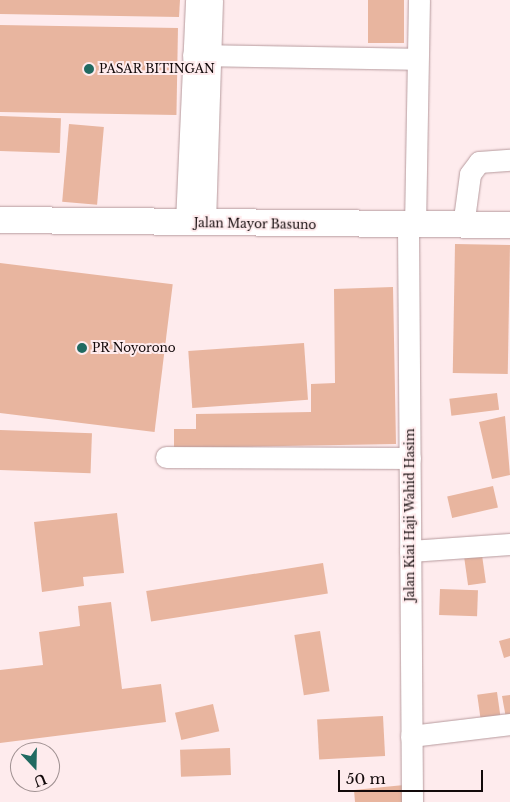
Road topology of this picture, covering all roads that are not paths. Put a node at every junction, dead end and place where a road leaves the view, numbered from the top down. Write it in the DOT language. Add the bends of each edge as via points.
graph roads {
  1 [pos="196,0"];
  2 [pos="212,0"];
  3 [pos="419,0"];
  4 [pos="201,56"];
  5 [pos="416,59"];
  6 [pos="510,160"];
  7 [pos="0,220"];
  8 [pos="195,222"];
  9 [pos="510,225"];
  10 [pos="463,226"];
  11 [pos="412,227"];
  12 [pos="166,457"];
  13 [pos="410,458"];
  14 [pos="510,544"];
  15 [pos="410,551"];
  16 [pos="510,724"];
  17 [pos="411,736"];
  18 [pos="412,802"];
  1 -- 4 [label="street"];
  2 -- 4 [label="street"];
  3 -- 5 [label="street, Jalan Kiai Haji Wahid Hasim"];
  4 -- 5 [label="street"];
  4 -- 8 [label="street"];
  5 -- 11 [label="street, Jalan Kiai Haji Wahid Hasim"];
  6 -- 10 [label="street" via="479,162 470,174"];
  7 -- 8 [label="main road, Jalan Mayor Basuno"];
  8 -- 11 [label="main road, Jalan Mayor Basuno"];
  9 -- 10 [label="main road, Jalan Mayor Basuno"];
  10 -- 11 [label="main road, Jalan Mayor Basuno"];
  11 -- 13 [label="street, Jalan Kiai Haji Wahid Hasim"];
  12 -- 13 [label="street"];
  13 -- 15 [label="street, Jalan Kiai Haji Wahid Hasim"];
  14 -- 15 [label="street"];
  15 -- 17 [label="street, Jalan Kiai Haji Wahid Hasim"];
  16 -- 17 [label="street"];
  17 -- 18 [label="street, Jalan Kiai Haji Wahid Hasim"];
}
